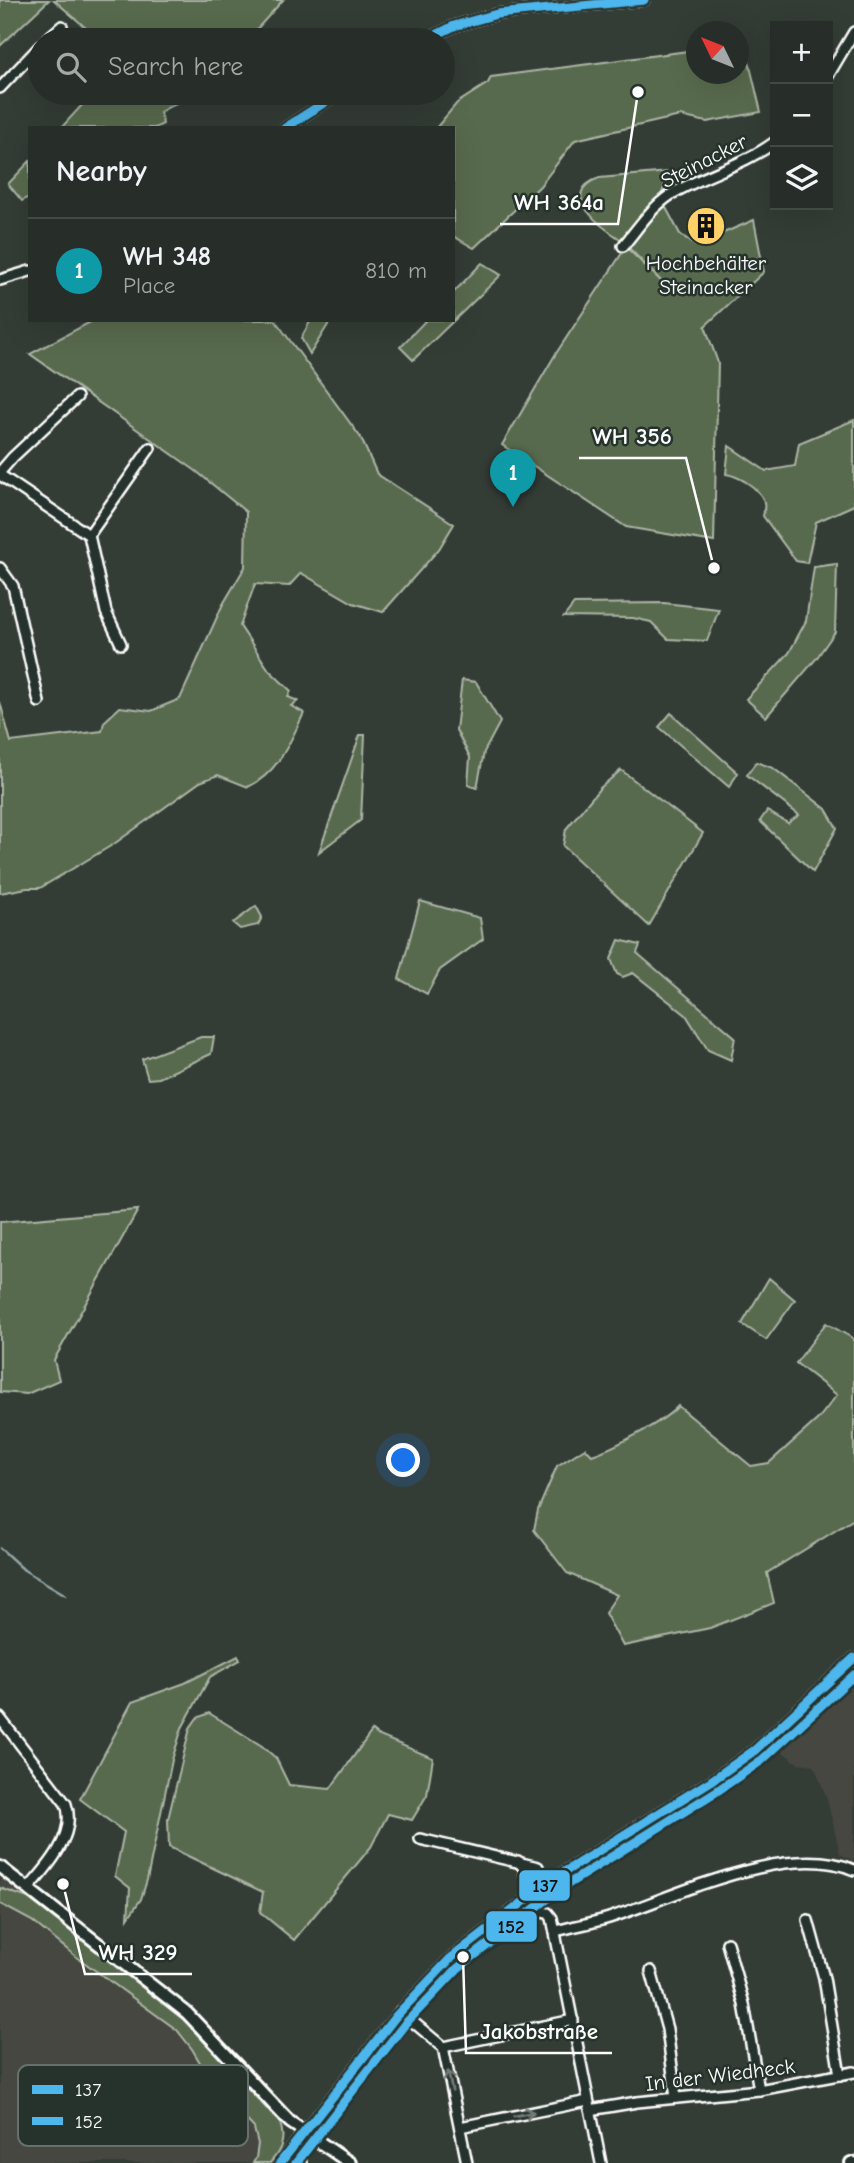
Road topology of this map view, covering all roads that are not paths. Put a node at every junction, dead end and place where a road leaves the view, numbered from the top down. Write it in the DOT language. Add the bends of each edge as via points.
graph roads {
  1 [pos="644,0"];
  2 [pos="62,26"];
  3 [pos="60,28"];
  4 [pos="450,28"];
  5 [pos="854,32"];
  6 [pos="28,59"];
  7 [pos="833,68"];
  8 [pos="0,88"];
  9 [pos="320,105"];
  10 [pos="288,126"];
  11 [pos="770,146"];
  12 [pos="623,247"];
  13 [pos="28,272"];
  14 [pos="0,280"];
  15 [pos="78,397"];
  16 [pos="150,448"];
  17 [pos="0,473"];
  18 [pos="89,535"];
  19 [pos="0,568"];
  20 [pos="121,644"];
  21 [pos="39,702"];
  22 [pos="854,1658"];
  23 [pos="0,1718"];
  24 [pos="420,1839"];
  25 [pos="518,1861"];
  26 [pos="0,1867"];
  27 [pos="538,1867"];
  28 [pos="854,1870"];
  29 [pos="28,1889"];
  30 [pos="530,1896"];
  31 [pos="808,1920"];
  32 [pos="556,1931"];
  33 [pos="476,1939"];
  34 [pos="727,1943"];
  35 [pos="651,1971"];
  36 [pos="400,2011"];
  37 [pos="573,2020"];
  38 [pos="443,2047"];
  39 [pos="236,2065"];
  40 [pos="854,2072"];
  41 [pos="840,2075"];
  42 [pos="248,2078"];
  43 [pos="759,2090"];
  44 [pos="676,2098"];
  45 [pos="589,2105"];
  46 [pos="460,2127"];
  47 [pos="301,2137"];
  48 [pos="281,2163"];
  49 [pos="301,2163"];
  50 [pos="350,2163"];
  51 [pos="467,2163"];
  52 [pos="601,2163"];
  1 -- 4 [label="street" via="497,14"];
  2 -- 3 [label="street"];
  5 -- 7 [label="street"];
  6 -- 8 [label="street"];
  9 -- 10 [label="street"];
  11 -- 12 [label="street, Steinacker" via="675,192 656,206"];
  13 -- 14 [label="street"];
  15 -- 17 [label="street"];
  16 -- 18 [label="street"];
  17 -- 18 [label="street"];
  18 -- 20 [label="street" via="106,612"];
  19 -- 21 [label="street" via="13,586"];
  22 -- 30 [label="street" via="755,1749"];
  23 -- 29 [label="street" via="69,1813 60,1846"];
  24 -- 25 [label="street"];
  25 -- 27 [label="street"];
  25 -- 30 [label="street"];
  26 -- 29 [label="main road"];
  28 -- 32 [label="street" via="822,1863 766,1867"];
  29 -- 39 [label="main road" via="187,2013"];
  30 -- 33 [label="street"];
  31 -- 41 [label="street" via="830,2005"];
  32 -- 33 [label="street" via="552,1917 538,1912 485,1944"];
  32 -- 37 [label="street"];
  33 -- 36 [label="street" via="433,1974"];
  34 -- 43 [label="street" via="744,2004"];
  35 -- 44 [label="street" via="667,2029"];
  36 -- 38 [label="street"];
  36 -- 47 [label="street"];
  37 -- 38 [label="street"];
  37 -- 45 [label="street"];
  46 -- 38 [label="street, one-way"];
  40 -- 41 [label="street, In der Wiedheck"];
  41 -- 43 [label="street, In der Wiedheck"];
  42 -- 47 [label="main road"];
  43 -- 44 [label="street, In der Wiedheck"];
  44 -- 45 [label="street, In der Wiedheck"];
  46 -- 45 [label="street, In der Wiedheck, one-way"];
  45 -- 52 [label="street"];
  46 -- 51 [label="street"];
  47 -- 48 [label="street"];
  47 -- 49 [label="street"];
  47 -- 50 [label="main road"];
}
